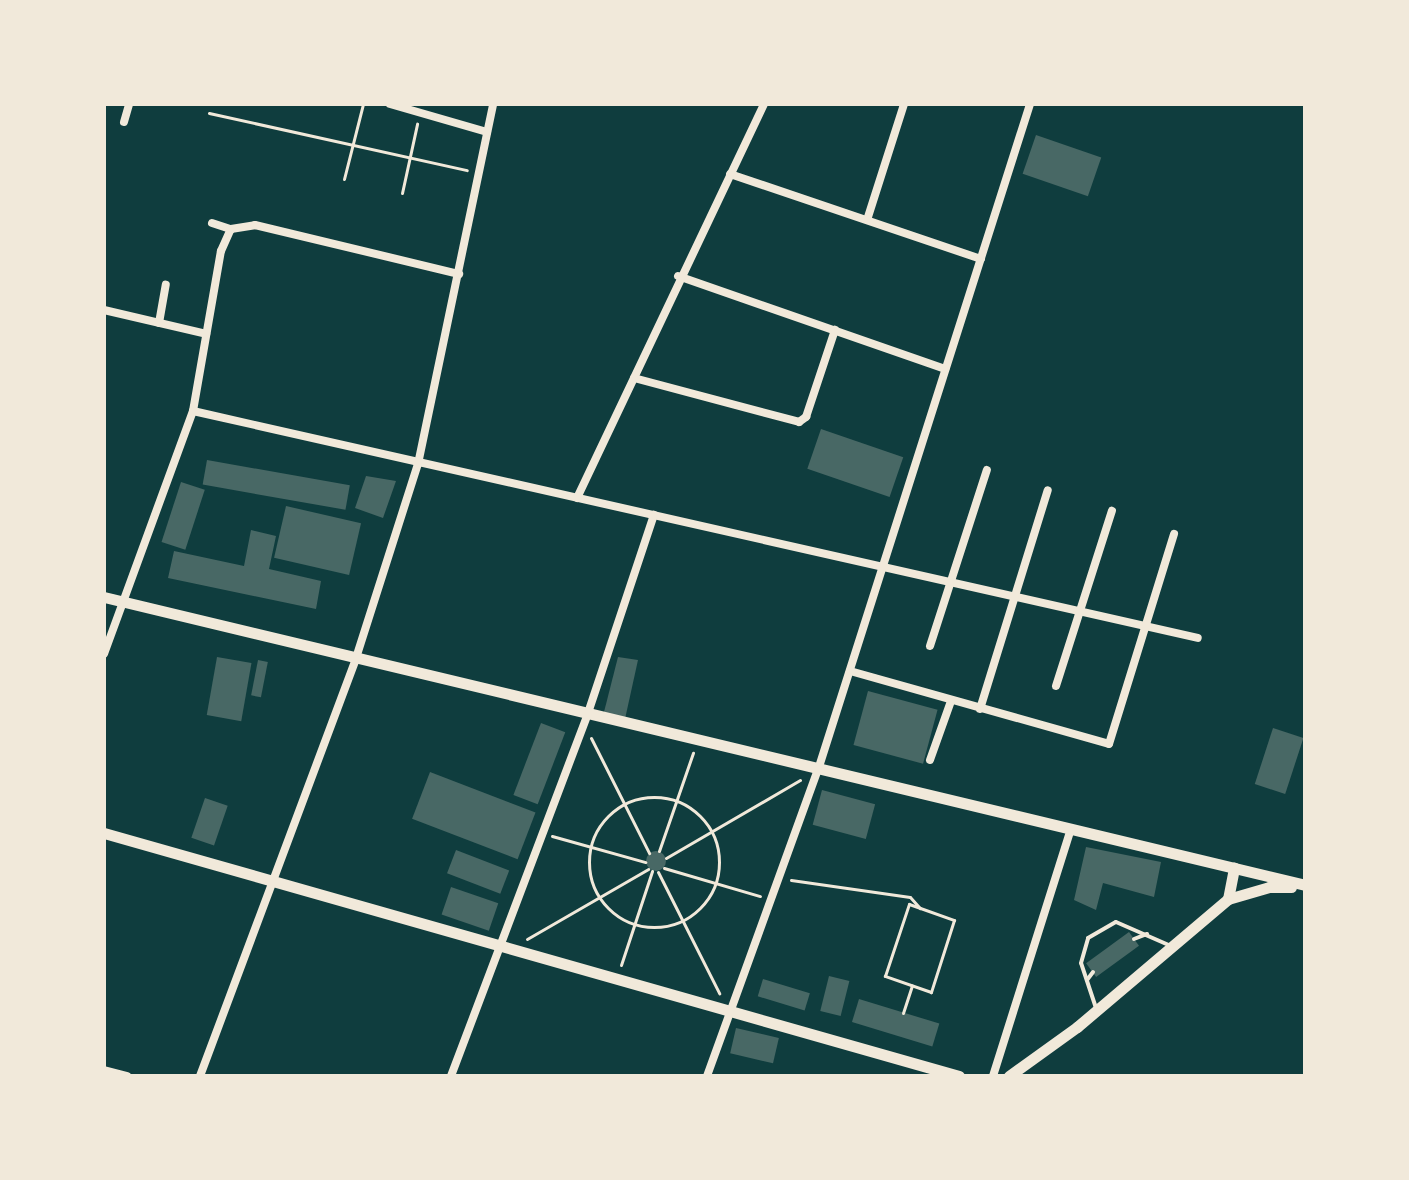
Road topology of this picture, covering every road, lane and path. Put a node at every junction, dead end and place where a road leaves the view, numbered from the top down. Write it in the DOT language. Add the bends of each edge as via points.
graph roads {
  1 [pos="129,104"];
  2 [pos="363,104"];
  3 [pos="390,104"];
  4 [pos="493,104"];
  5 [pos="764,104"];
  6 [pos="904,104"];
  7 [pos="1030,104"];
  8 [pos="419,112"];
  9 [pos="209,113"];
  10 [pos="124,122"];
  11 [pos="487,132"];
  12 [pos="355,144"];
  13 [pos="411,156"];
  14 [pos="479,173"];
  15 [pos="730,174"];
  16 [pos="344,179"];
  17 [pos="402,193"];
  18 [pos="868,217"];
  19 [pos="212,223"];
  20 [pos="231,229"];
  21 [pos="981,259"];
  22 [pos="459,274"];
  23 [pos="678,276"];
  24 [pos="166,285"];
  25 [pos="104,310"];
  26 [pos="159,323"];
  27 [pos="835,330"];
  28 [pos="206,334"];
  29 [pos="945,369"];
  30 [pos="634,378"];
  31 [pos="193,411"];
  32 [pos="418,464"];
  33 [pos="987,470"];
  34 [pos="1048,490"];
  35 [pos="577,498"];
  36 [pos="1112,511"];
  37 [pos="654,515"];
  38 [pos="1174,534"];
  39 [pos="881,566"];
  40 [pos="948,582"];
  41 [pos="104,597"];
  42 [pos="1014,597"];
  43 [pos="123,601"];
  44 [pos="1081,612"];
  45 [pos="1147,626"];
  46 [pos="1198,638"];
  47 [pos="930,646"];
  48 [pos="104,654"];
  49 [pos="356,658"];
  50 [pos="850,671"];
  51 [pos="1056,686"];
  52 [pos="951,701"];
  53 [pos="980,709"];
  54 [pos="586,718"];
  55 [pos="697,740"];
  56 [pos="930,760"];
  57 [pos="818,770"];
  58 [pos="677,801"];
  59 [pos="624,804"];
  60 [pos="1071,829"];
  61 [pos="541,832"];
  62 [pos="712,832"];
  63 [pos="104,833"];
  64 [pos="590,846"];
  65 [pos="659,851"];
  66 [pos="649,853"];
  67 [pos="666,858"];
  68 [pos="645,862"];
  69 [pos="664,868"];
  70 [pos="1234,868"];
  71 [pos="653,870"];
  72 [pos="787,879"];
  73 [pos="273,881"];
  74 [pos="716,883"];
  75 [pos="1305,886"];
  76 [pos="599,897"];
  77 [pos="769,898"];
  78 [pos="1228,899"];
  79 [pos="920,908"];
  80 [pos="683,921"];
  81 [pos="634,925"];
  82 [pos="1147,934"];
  83 [pos="1134,939"];
  84 [pos="1172,946"];
  85 [pos="502,947"];
  86 [pos="1093,972"];
  87 [pos="616,980"];
  88 [pos="1087,980"];
  89 [pos="912,985"];
  90 [pos="727,1010"];
  91 [pos="1096,1010"];
  92 [pos="903,1013"];
  93 [pos="104,1070"];
  94 [pos="127,1076"];
  95 [pos="200,1076"];
  96 [pos="451,1076"];
  97 [pos="707,1076"];
  98 [pos="959,1076"];
  99 [pos="993,1076"];
  100 [pos="1009,1076"];
  1 -- 10 [label="street"];
  2 -- 12 [label="path"];
  3 -- 8 [label="street"];
  4 -- 11 [label="street"];
  5 -- 15 [label="street"];
  6 -- 18 [label="street"];
  7 -- 21 [label="street"];
  8 -- 11 [label="street"];
  8 -- 13 [label="path"];
  9 -- 12 [label="path"];
  11 -- 14 [label="street"];
  12 -- 13 [label="path"];
  12 -- 16 [label="path"];
  13 -- 14 [label="path"];
  13 -- 17 [label="path"];
  14 -- 22 [label="street"];
  15 -- 18 [label="street"];
  15 -- 23 [label="street"];
  18 -- 21 [label="street"];
  19 -- 20 [label="street"];
  20 -- 22 [label="street" via="255,225"];
  20 -- 28 [label="street" via="221,251"];
  21 -- 29 [label="street"];
  22 -- 32 [label="street"];
  23 -- 27 [label="street"];
  23 -- 30 [label="street"];
  24 -- 26 [label="street"];
  25 -- 26 [label="street"];
  26 -- 28 [label="street"];
  27 -- 29 [label="street"];
  27 -- 30 [label="street" via="806,417 799,422"];
  28 -- 31 [label="street"];
  29 -- 39 [label="street"];
  30 -- 35 [label="street"];
  31 -- 32 [label="street"];
  31 -- 43 [label="street"];
  32 -- 35 [label="street"];
  32 -- 49 [label="street"];
  33 -- 40 [label="street"];
  34 -- 42 [label="street"];
  35 -- 37 [label="street"];
  36 -- 44 [label="street"];
  37 -- 39 [label="street"];
  37 -- 54 [label="street"];
  38 -- 45 [label="street"];
  39 -- 40 [label="street"];
  39 -- 50 [label="street"];
  40 -- 42 [label="street"];
  40 -- 47 [label="street"];
  41 -- 43 [label="street"];
  42 -- 44 [label="street"];
  42 -- 53 [label="street"];
  43 -- 48 [label="street"];
  43 -- 49 [label="street"];
  44 -- 45 [label="street"];
  44 -- 51 [label="street"];
  45 -- 46 [label="street"];
  45 -- 53 [label="street" via="1109,744"];
  49 -- 54 [label="street"];
  49 -- 73 [label="street"];
  50 -- 52 [label="street"];
  50 -- 57 [label="street"];
  52 -- 53 [label="street"];
  52 -- 56 [label="street"];
  54 -- 55 [label="street"];
  54 -- 59 [label="path"];
  54 -- 61 [label="street"];
  55 -- 57 [label="street"];
  55 -- 58 [label="path"];
  57 -- 60 [label="street"];
  57 -- 62 [label="path"];
  57 -- 77 [label="street"];
  58 -- 59 [label="path" via="650,797"];
  58 -- 62 [label="path"];
  58 -- 65 [label="path"];
  59 -- 64 [label="path" via="603,822"];
  59 -- 66 [label="path"];
  60 -- 70 [label="street"];
  60 -- 99 [label="street"];
  61 -- 64 [label="path"];
  61 -- 85 [label="street"];
  62 -- 67 [label="path"];
  62 -- 74 [label="path" via="720,865"];
  63 -- 73 [label="street"];
  64 -- 68 [label="path"];
  64 -- 76 [label="path" via="591,881"];
  69 -- 74 [label="path"];
  70 -- 75 [label="street"];
  70 -- 78 [label="street"];
  71 -- 76 [label="path"];
  71 -- 80 [label="path"];
  71 -- 81 [label="path"];
  72 -- 79 [label="path" via="910,897"];
  73 -- 85 [label="street"];
  73 -- 95 [label="street"];
  74 -- 77 [label="path"];
  74 -- 80 [label="path" via="703,905"];
  75 -- 78 [label="street" via="1269,887"];
  76 -- 81 [label="path"];
  76 -- 85 [label="path"];
  77 -- 90 [label="street"];
  78 -- 84 [label="street"];
  79 -- 89 [label="path" via="909,904 885,976"];
  79 -- 89 [label="path" via="954,920 931,992"];
  80 -- 81 [label="path" via="659,927"];
  80 -- 90 [label="path"];
  81 -- 87 [label="path"];
  82 -- 83 [label="lane"];
  82 -- 84 [label="lane"];
  82 -- 88 [label="lane" via="1116,922 1088,938 1080,953"];
  84 -- 91 [label="street"];
  85 -- 87 [label="street"];
  85 -- 96 [label="street"];
  86 -- 88 [label="lane"];
  87 -- 90 [label="street"];
  88 -- 91 [label="lane"];
  89 -- 92 [label="path"];
  90 -- 97 [label="street"];
  90 -- 98 [label="street"];
  91 -- 100 [label="street"];
  93 -- 94 [label="street"];
}
